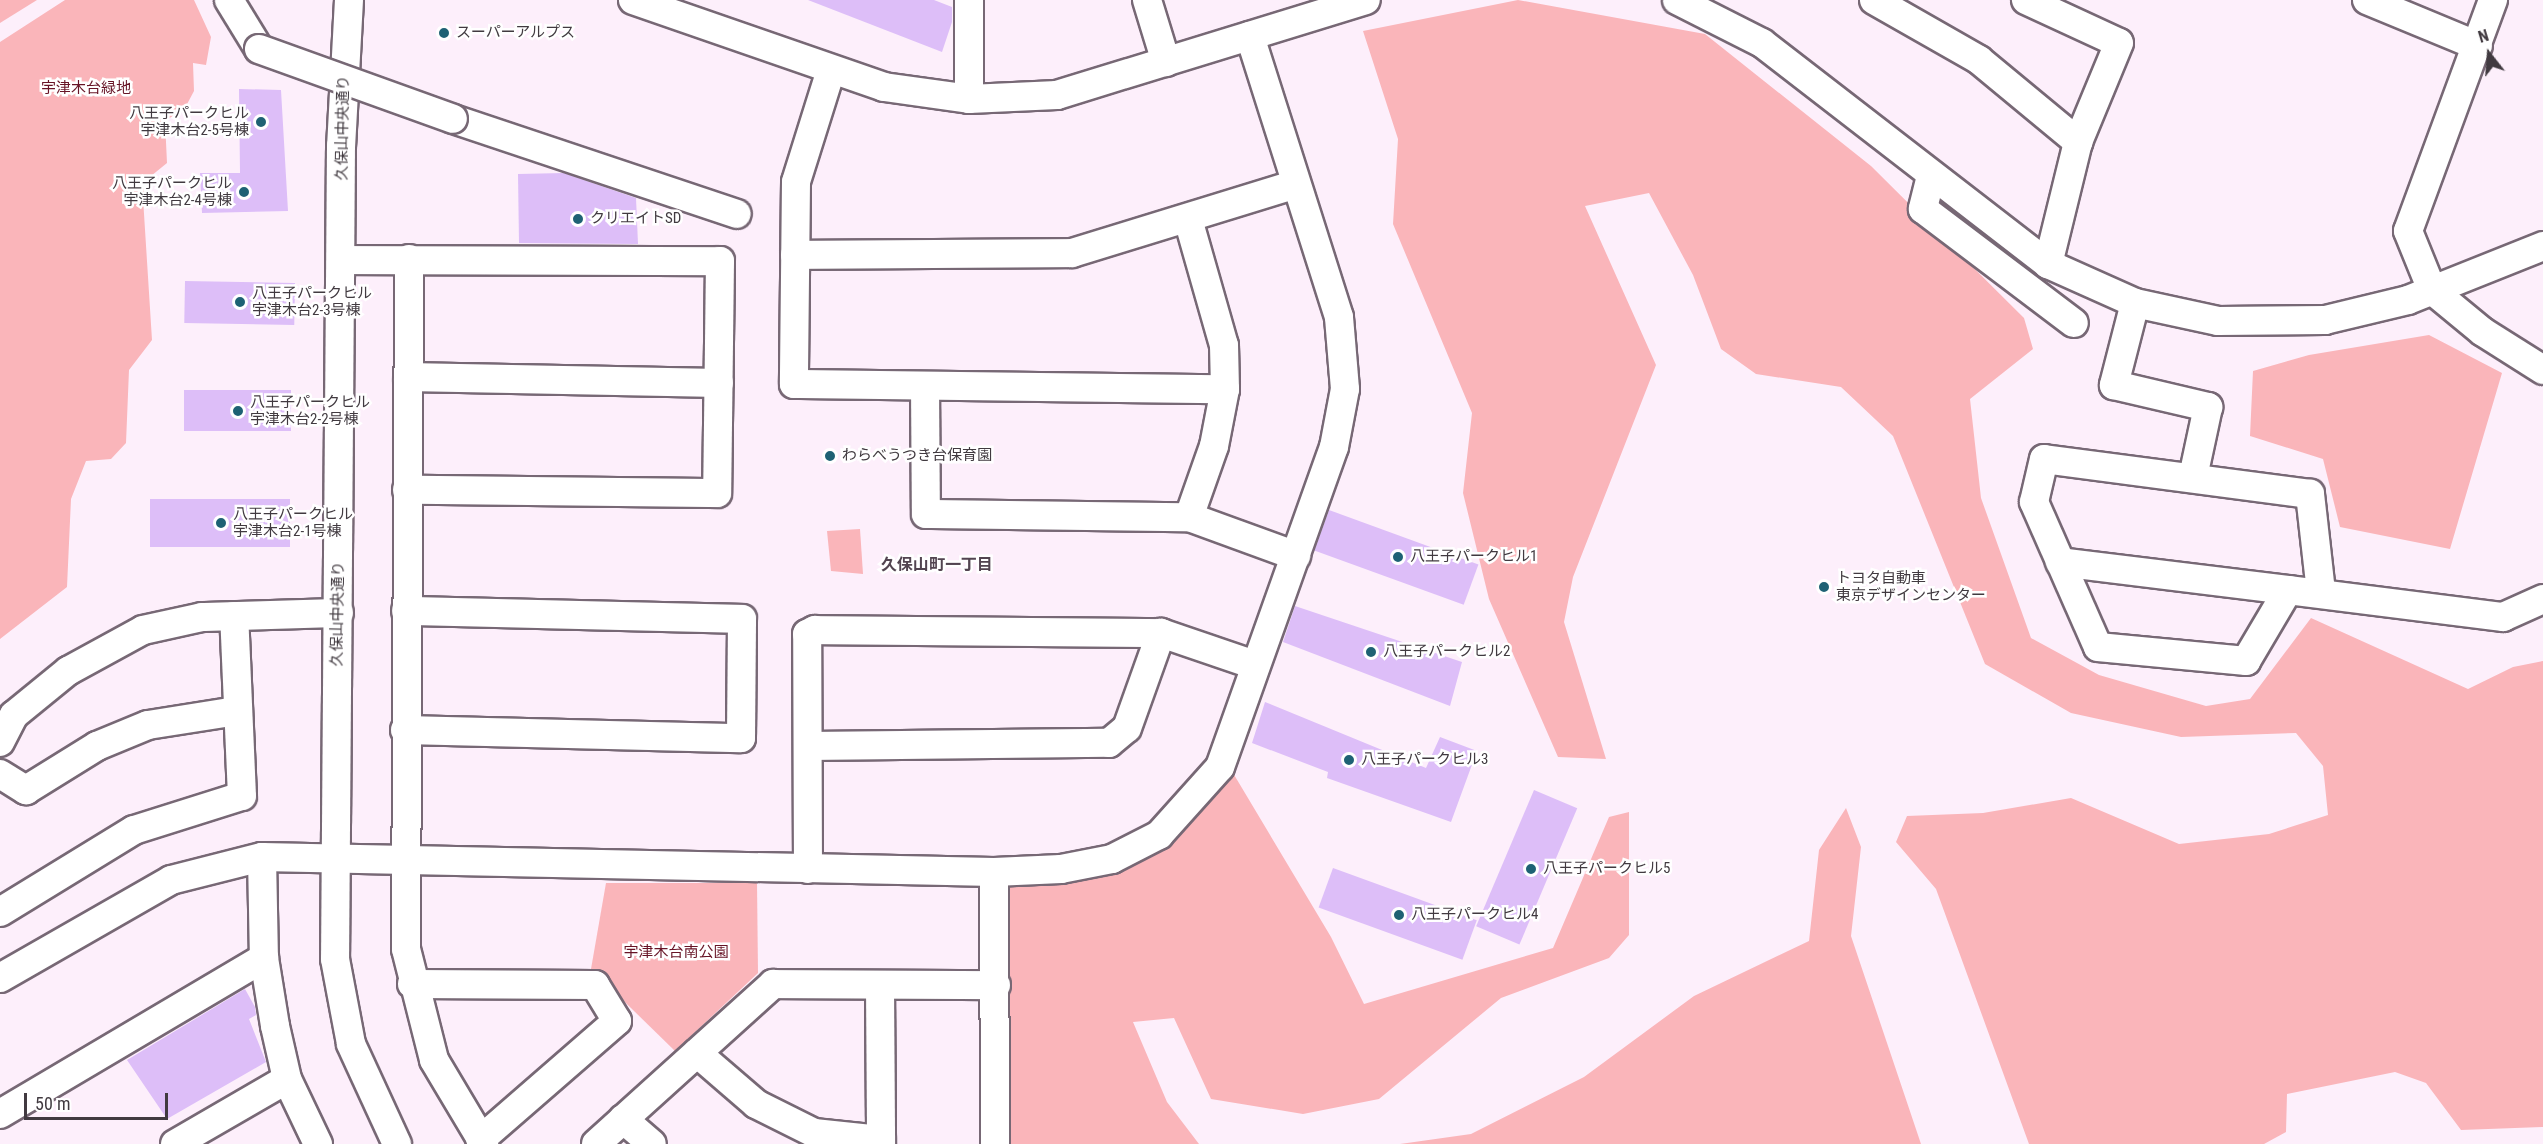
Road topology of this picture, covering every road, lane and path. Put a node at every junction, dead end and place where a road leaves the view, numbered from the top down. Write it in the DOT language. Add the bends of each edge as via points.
graph roads {
  1 [pos="229,0"];
  2 [pos="349,0"];
  3 [pos="969,0"];
  4 [pos="1147,0"];
  5 [pos="1677,0"];
  6 [pos="1874,0"];
  7 [pos="2026,0"];
  8 [pos="2367,0"];
  9 [pos="2493,0"];
  10 [pos="1362,1"];
  11 [pos="645,2"];
  12 [pos="1250,36"];
  13 [pos="2478,46"];
  14 [pos="1166,62"];
  15 [pos="831,70"];
  16 [pos="969,99"];
  17 [pos="2078,142"];
  18 [pos="1931,176"];
  19 [pos="1296,184"];
  20 [pos="737,214"];
  21 [pos="1188,219"];
  22 [pos="2543,246"];
  23 [pos="795,255"];
  24 [pos="410,259"];
  25 [pos="343,260"];
  26 [pos="2048,264"];
  27 [pos="2432,290"];
  28 [pos="2135,303"];
  29 [pos="2074,324"];
  30 [pos="2543,370"];
  31 [pos="408,377"];
  32 [pos="719,382"];
  33 [pos="926,386"];
  34 [pos="1225,389"];
  35 [pos="2193,477"];
  36 [pos="407,490"];
  37 [pos="1189,517"];
  38 [pos="1296,556"];
  39 [pos="2060,562"];
  40 [pos="2288,590"];
  41 [pos="2320,592"];
  42 [pos="2543,599"];
  43 [pos="406,611"];
  44 [pos="339,613"];
  45 [pos="234,616"];
  46 [pos="1161,633"];
  47 [pos="1255,665"];
  48 [pos="236,711"];
  49 [pos="405,730"];
  50 [pos="0,742"];
  51 [pos="808,746"];
  52 [pos="0,774"];
  53 [pos="262,857"];
  54 [pos="333,859"];
  55 [pos="404,860"];
  56 [pos="808,868"];
  57 [pos="994,872"];
  58 [pos="0,912"];
  59 [pos="264,958"];
  60 [pos="1,975"];
  61 [pos="412,984"];
  62 [pos="996,985"];
  63 [pos="880,986"];
  64 [pos="697,1053"];
  65 [pos="287,1079"];
  66 [pos="0,1114"];
  67 [pos="623,1119"];
  68 [pos="482,1142"];
  69 [pos="881,1142"];
  70 [pos="176,1144"];
  71 [pos="318,1144"];
  72 [pos="397,1144"];
  73 [pos="596,1144"];
  74 [pos="652,1144"];
  75 [pos="995,1144"];
  1 -- 20 [label="street, bridge" via="259,49"];
  2 -- 25 [label="street, 久保山中央通り" via="341,146"];
  3 -- 16 [label="street"];
  4 -- 14 [label="street"];
  5 -- 18 [label="street" via="1762,43"];
  6 -- 17 [label="street" via="1979,60"];
  7 -- 17 [label="street" via="2119,42"];
  8 -- 13 [label="street"];
  9 -- 13 [label="street"];
  10 -- 12 [label="street"];
  11 -- 15 [label="street"];
  12 -- 14 [label="street"];
  12 -- 19 [label="street"];
  13 -- 27 [label="street" via="2410,217 2408,231 2416,261"];
  14 -- 16 [label="street" via="1056,95"];
  15 -- 16 [label="street" via="884,87"];
  15 -- 23 [label="street" via="796,182"];
  17 -- 26 [label="street"];
  18 -- 26 [label="street"];
  18 -- 29 [label="street" via="1923,209"];
  19 -- 21 [label="street"];
  19 -- 38 [label="street" via="1339,317 1345,389 1334,447"];
  21 -- 23 [label="street" via="1072,253"];
  21 -- 34 [label="street" via="1224,345"];
  22 -- 27 [label="street"];
  23 -- 33 [label="street" via="794,384"];
  24 -- 25 [label="street"];
  24 -- 31 [label="street"];
  24 -- 32 [label="street" via="720,261"];
  25 -- 44 [label="street, 久保山中央通り"];
  26 -- 28 [label="street"];
  27 -- 28 [label="street" via="2353,315 2274,324 2204,319"];
  27 -- 30 [label="street" via="2482,332"];
  28 -- 35 [label="street" via="2114,385 2208,407"];
  31 -- 32 [label="street"];
  31 -- 36 [label="street"];
  32 -- 36 [label="street" via="717,492"];
  33 -- 34 [label="street"];
  33 -- 37 [label="street" via="926,514"];
  34 -- 37 [label="street" via="1214,446"];
  35 -- 39 [label="street" via="2044,459 2034,502"];
  35 -- 41 [label="street" via="2310,494"];
  36 -- 43 [label="street"];
  37 -- 38 [label="street"];
  38 -- 47 [label="street"];
  39 -- 40 [label="street"];
  39 -- 40 [label="street" via="2098,647 2224,663 2246,661"];
  40 -- 41 [label="street"];
  41 -- 42 [label="street" via="2503,617"];
  43 -- 49 [label="street"];
  43 -- 49 [label="street" via="742,619 741,738"];
  44 -- 45 [label="street"];
  44 -- 54 [label="street, 久保山中央通り"];
  45 -- 48 [label="street"];
  45 -- 50 [label="street" via="143,630 68,671 14,715"];
  46 -- 47 [label="street"];
  46 -- 51 [label="street" via="1127,728 1109,743"];
  46 -- 51 [label="street" via="815,630 807,634"];
  47 -- 57 [label="street" via="1220,766 1159,835 1112,859 1061,869"];
  48 -- 52 [label="street" via="148,725 97,746 26,790"];
  48 -- 58 [label="street" via="242,796 134,830"];
  49 -- 55 [label="street"];
  51 -- 56 [label="street"];
  53 -- 54 [label="street"];
  53 -- 59 [label="street"];
  53 -- 60 [label="street" via="171,880"];
  54 -- 55 [label="street"];
  54 -- 72 [label="street, 久保山中央通り" via="335,959 351,1044"];
  55 -- 56 [label="street"];
  55 -- 61 [label="street"];
  56 -- 57 [label="street"];
  57 -- 62 [label="street"];
  59 -- 65 [label="street"];
  59 -- 66 [label="street"];
  61 -- 68 [label="street" via="434,1060"];
  61 -- 68 [label="street" via="596,985 617,1021"];
  62 -- 63 [label="street"];
  62 -- 75 [label="street"];
  63 -- 64 [label="street" via="773,984"];
  63 -- 69 [label="street"];
  64 -- 67 [label="street"];
  64 -- 69 [label="street" via="756,1104 814,1133"];
  65 -- 70 [label="street"];
  65 -- 71 [label="street"];
  67 -- 73 [label="street"];
  67 -- 74 [label="street"];
}
